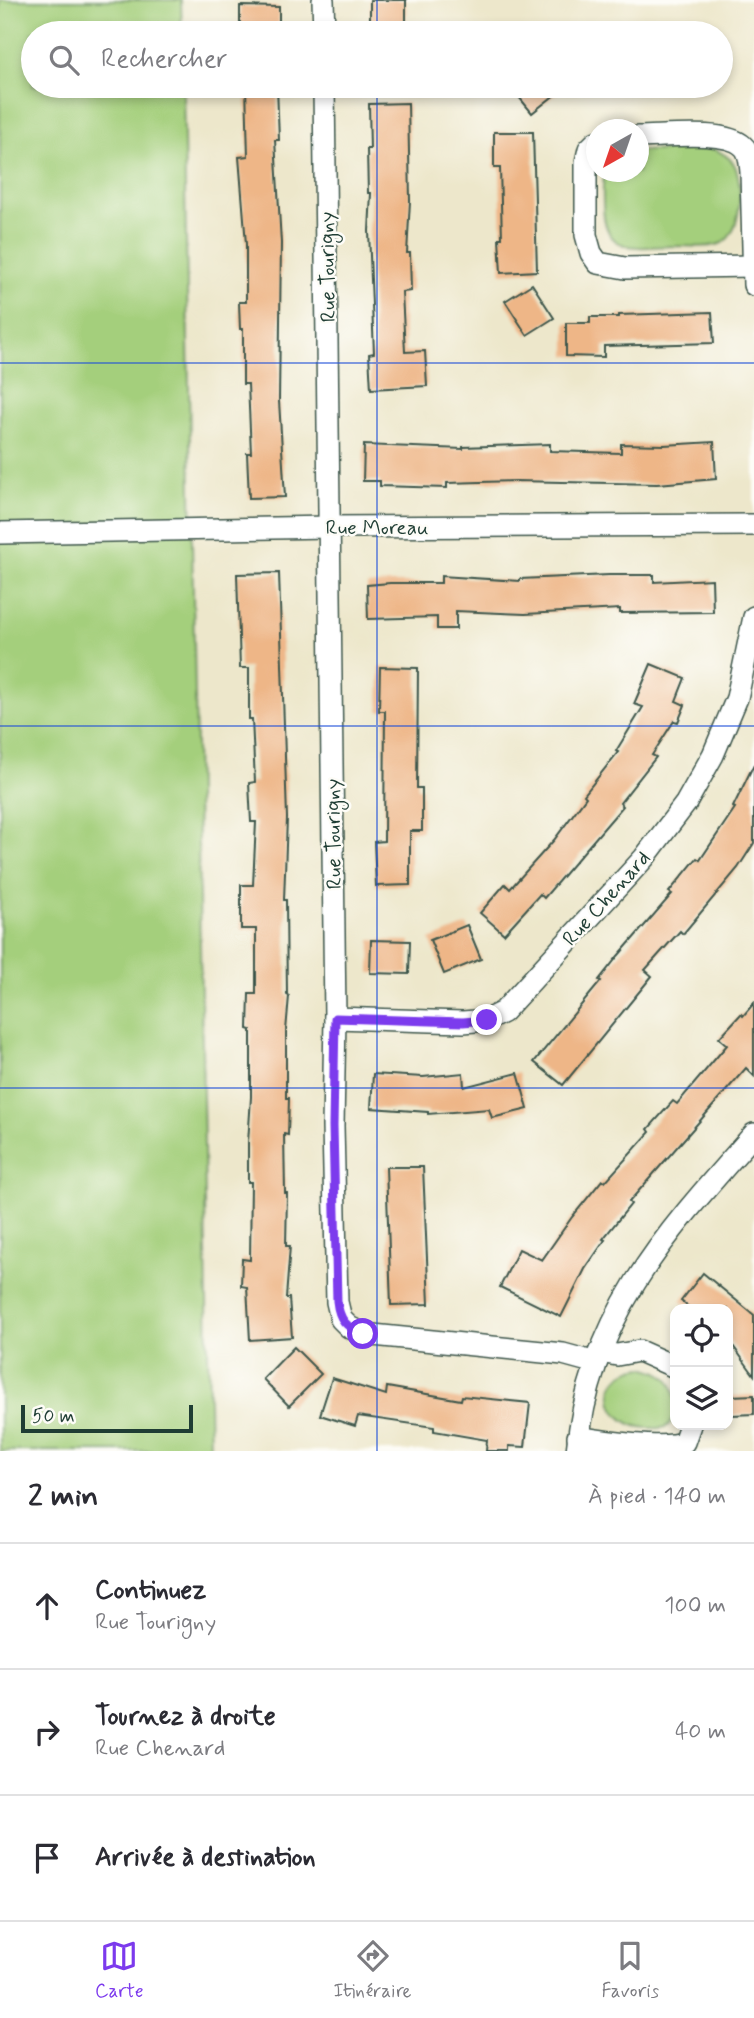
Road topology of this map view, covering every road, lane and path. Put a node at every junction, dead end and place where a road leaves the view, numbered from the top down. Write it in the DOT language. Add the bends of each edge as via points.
graph roads {
  1 [pos="323,0"];
  2 [pos="324,21"];
  3 [pos="324,98"];
  4 [pos="649,137"];
  5 [pos="586,182"];
  6 [pos="754,266"];
  7 [pos="754,285"];
  8 [pos="754,525"];
  9 [pos="330,527"];
  10 [pos="0,533"];
  11 [pos="754,617"];
  12 [pos="335,1018"];
  13 [pos="754,1134"];
  14 [pos="597,1358"];
  15 [pos="670,1365"];
  16 [pos="688,1430"];
  17 [pos="578,1444"];
  1 -- 2 [label="street"];
  3 -- 9 [label="street, Rue Tourigny"];
  4 -- 6 [label="street" via="722,136 743,145 751,172"];
  5 -- 6 [label="street" via="586,235 598,262 625,268"];
  6 -- 7 [label="street"];
  8 -- 9 [label="street, Rue Moreau"];
  9 -- 10 [label="street, Rue Moreau"];
  9 -- 12 [label="street, Rue Tourigny"];
  11 -- 12 [label="street, Rue Chenard" via="737,698 686,803 644,858 503,1012 487,1020 463,1022"];
  12 -- 14 [label="street, Rue Tourigny" via="335,1277 341,1319 363,1334"];
  13 -- 14 [label="street" via="660,1243"];
  14 -- 15 [label="street" via="639,1351"];
  14 -- 17 [label="street"];
  16 -- 17 [label="street" via="684,1442 675,1448"];
}
